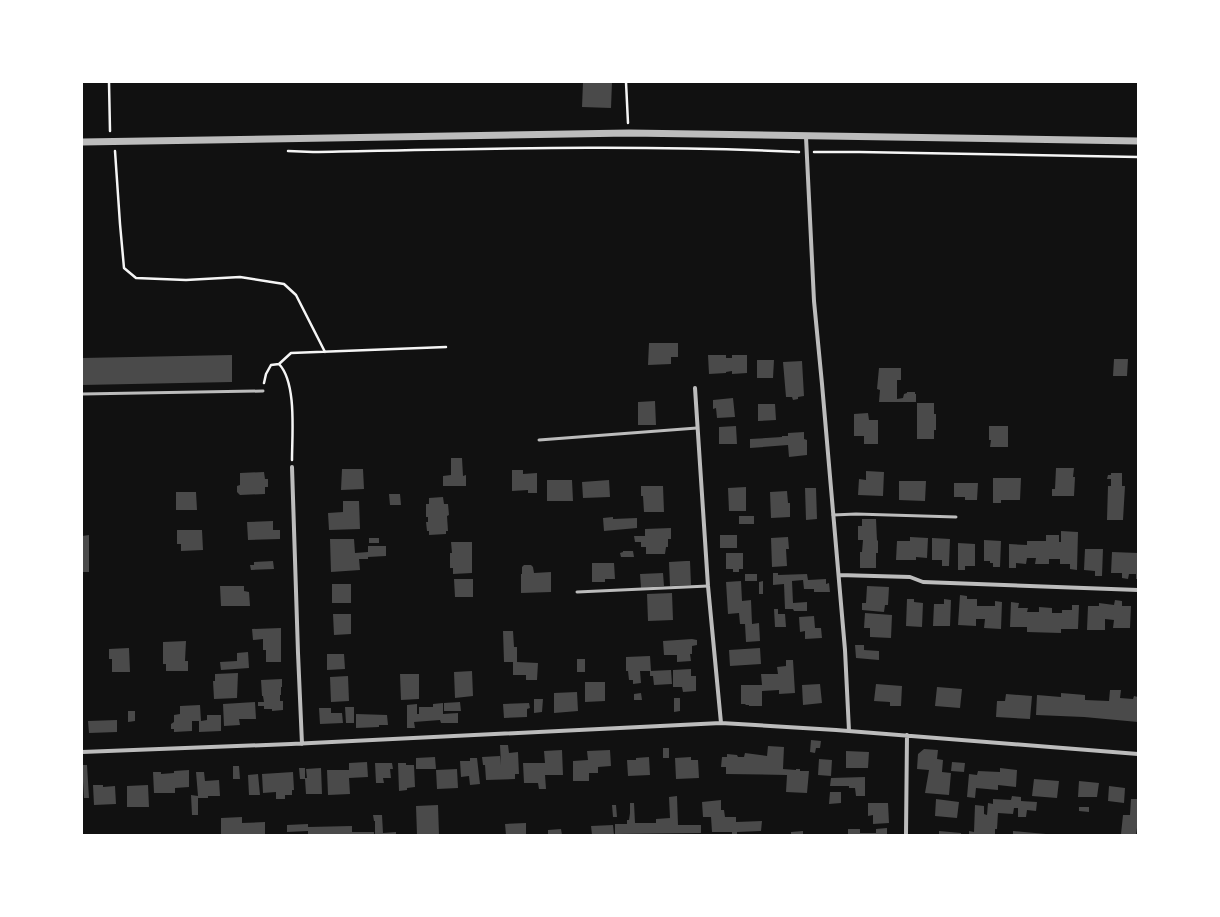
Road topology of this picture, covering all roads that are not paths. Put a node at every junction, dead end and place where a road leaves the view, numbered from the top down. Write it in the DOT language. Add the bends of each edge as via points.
graph roads {
  1 [pos="806,137"];
  2 [pos="1138,141"];
  3 [pos="82,142"];
  4 [pos="694,388"];
  5 [pos="263,391"];
  6 [pos="82,394"];
  7 [pos="697,428"];
  8 [pos="539,440"];
  9 [pos="292,467"];
  10 [pos="833,515"];
  11 [pos="956,517"];
  12 [pos="839,575"];
  13 [pos="708,586"];
  14 [pos="1138,590"];
  15 [pos="577,592"];
  16 [pos="721,723"];
  17 [pos="848,731"];
  18 [pos="907,736"];
  19 [pos="302,744"];
  20 [pos="82,752"];
  21 [pos="1138,754"];
  22 [pos="906,835"];
  1 -- 2 [label="street"];
  1 -- 3 [label="street" via="629,133"];
  1 -- 10 [label="street" via="814,302"];
  4 -- 7 [label="street"];
  5 -- 6 [label="lane"];
  7 -- 8 [label="lane"];
  7 -- 13 [label="street"];
  9 -- 19 [label="street"];
  10 -- 11 [label="lane"];
  10 -- 12 [label="street"];
  12 -- 14 [label="street" via="910,577 923,582"];
  12 -- 17 [label="street"];
  13 -- 15 [label="lane"];
  13 -- 16 [label="street"];
  16 -- 17 [label="street"];
  16 -- 19 [label="street"];
  17 -- 18 [label="street"];
  18 -- 21 [label="street"];
  18 -- 22 [label="street"];
  19 -- 20 [label="street"];
}
